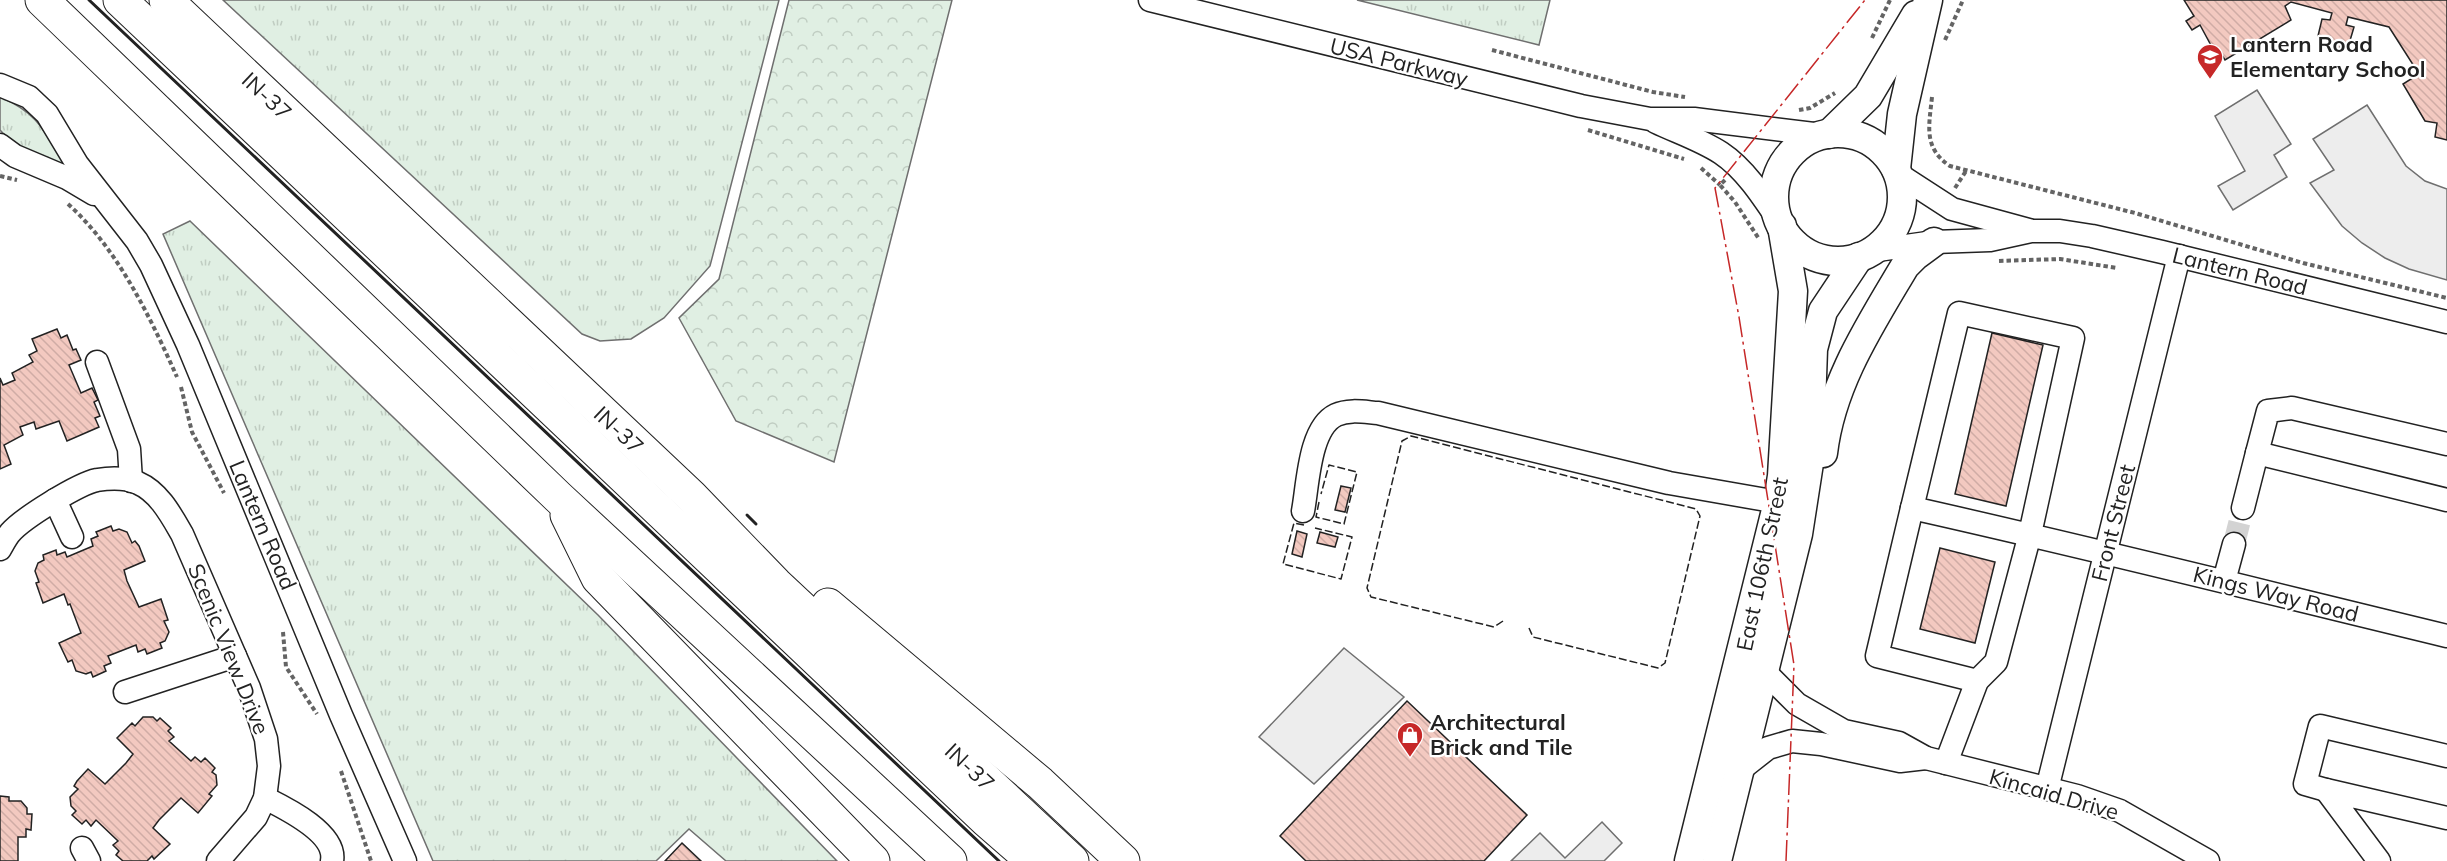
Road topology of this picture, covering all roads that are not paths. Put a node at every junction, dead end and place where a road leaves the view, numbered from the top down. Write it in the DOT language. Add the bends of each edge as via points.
graph roads {
  1 [pos="42,0"];
  2 [pos="120,0"];
  3 [pos="166,0"];
  4 [pos="1150,0"];
  5 [pos="1926,0"];
  6 [pos="0,85"];
  7 [pos="1650,119"];
  8 [pos="1825,134"];
  9 [pos="0,145"];
  10 [pos="1897,172"];
  11 [pos="103,199"];
  12 [pos="1781,223"];
  13 [pos="2031,231"];
  14 [pos="1934,243"];
  15 [pos="1865,254"];
  16 [pos="2180,256"];
  17 [pos="2447,322"];
  18 [pos="97,362"];
  19 [pos="2447,444"];
  20 [pos="2257,453"];
  21 [pos="131,481"];
  22 [pos="691,496"];
  23 [pos="558,497"];
  24 [pos="2447,500"];
  25 [pos="55,501"];
  26 [pos="1778,502"];
  27 [pos="1912,508"];
  28 [pos="2243,508"];
  29 [pos="1304,511"];
  30 [pos="1798,534"];
  31 [pos="2030,534"];
  32 [pos="72,537"];
  33 [pos="2234,544"];
  34 [pos="0,548"];
  35 [pos="2106,551"];
  36 [pos="2224,581"];
  37 [pos="2447,636"];
  38 [pos="235,656"];
  39 [pos="1765,672"];
  40 [pos="1977,681"];
  41 [pos="125,692"];
  42 [pos="2447,756"];
  43 [pos="1936,760"];
  44 [pos="1740,770"];
  45 [pos="2047,789"];
  46 [pos="2326,790"];
  47 [pos="265,798"];
  48 [pos="2447,818"];
  49 [pos="218,861"];
  50 [pos="332,861"];
  51 [pos="405,861"];
  52 [pos="873,861"];
  53 [pos="950,861"];
  54 [pos="1033,861"];
  55 [pos="1072,861"];
  56 [pos="1123,861"];
  57 [pos="1689,861"];
  58 [pos="1717,861"];
  59 [pos="2208,861"];
  60 [pos="2379,861"];
  1 -- 23 [label="highway"];
  2 -- 54 [label="highway"];
  3 -- 22 [label="highway, IN-37"];
  4 -- 7 [label="street, USA Parkway" via="1581,106"];
  5 -- 8 [label="main road" via="1868,96"];
  5 -- 10 [label="main road" via="1902,114"];
  6 -- 11 [label="street, Lantern Road" via="28,98 47,114"];
  7 -- 8 [label="street, USA Parkway" via="1694,119"];
  7 -- 12 [label="street, USA Parkway" via="1728,159 1747,177"];
  8 -- 10 [label="main road" via="1852,134 1874,143"];
  8 -- 12 [label="main road" via="1802,144 1781,168 1775,189"];
  9 -- 11 [label="street, Lantern Road"];
  10 -- 13 [label="street, Lantern Road" via="1952,209"];
  10 -- 15 [label="main road" via="1902,196 1898,218 1888,237"];
  11 -- 51 [label="street, Lantern Road" via="137,241 160,283"];
  12 -- 15 [label="main road" via="1796,244 1815,256 1837,260"];
  12 -- 26 [label="main road, East 106th Street" via="1793,291"];
  13 -- 14 [label="street, Lantern Road" via="1990,240"];
  13 -- 16 [label="street, Lantern Road" via="2092,236"];
  14 -- 15 [label="street, Lantern Road"];
  14 -- 30 [label="main road" via="1905,266 1854,353 1826,432 1817,503"];
  15 -- 30 [label="main road, East 106th Street" via="1823,311 1813,350 1809,463"];
  16 -- 17 [label="street, Lantern Road"];
  16 -- 35 [label="street, Front Street"];
  18 -- 21 [label="street" via="129,449"];
  19 -- 20 [label="street" via="2292,408 2268,411"];
  20 -- 24 [label="street"];
  20 -- 28 [label="street"];
  21 -- 25 [label="street" via="94,481"];
  21 -- 38 [label="street, Scenic View Drive" via="156,495 171,515"];
  22 -- 55 [label="highway, IN-37" via="776,584"];
  22 -- 56 [label="highway" via="762,550 1040,783"];
  23 -- 52 [label="highway" via="598,578"];
  23 -- 53 [label="highway"];
  25 -- 32 [label="street"];
  25 -- 34 [label="street" via="11,532"];
  26 -- 29 [label="street" via="1669,483 1378,413 1352,411 1335,415 1318,435"];
  26 -- 57 [label="main road, East 106th Street"];
  27 -- 31 [label="street, Kings Way Road"];
  27 -- 31 [label="street" via="1959,314 2073,338"];
  27 -- 40 [label="street" via="1877,656"];
  30 -- 39 [label="main road, East 106th Street"];
  31 -- 35 [label="street, Kings Way Road"];
  31 -- 40 [label="street" via="1996,662"];
  33 -- 36 [label="street"];
  35 -- 36 [label="street, Kings Way Road"];
  35 -- 45 [label="street, Front Street"];
  36 -- 37 [label="street, Kings Way Road"];
  38 -- 41 [label="street"];
  38 -- 47 [label="street, Scenic View Drive" via="266,739 269,781"];
  39 -- 43 [label="street, Kincaid Drive" via="1797,704 1844,731 1899,743"];
  39 -- 44 [label="main road, East 106th Street"];
  40 -- 43 [label="street"];
  42 -- 46 [label="street" via="2320,726 2305,784"];
  43 -- 44 [label="street, Kincaid Drive" via="1900,761 1792,741 1768,748"];
  43 -- 45 [label="street, Kincaid Drive"];
  44 -- 58 [label="main road, East 106th Street"];
  45 -- 59 [label="street, Kincaid Drive" via="2120,811"];
  46 -- 48 [label="street"];
  46 -- 60 [label="street"];
  47 -- 49 [label="street, Scenic View Drive" via="256,817"];
  47 -- 50 [label="street" via="299,816 321,835 333,855"];
}
